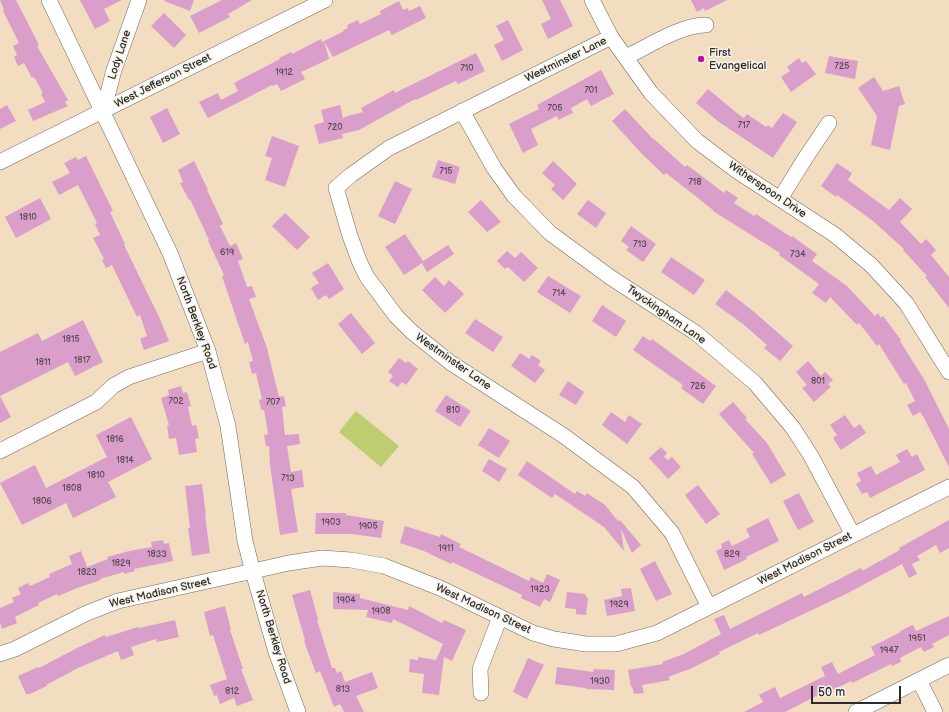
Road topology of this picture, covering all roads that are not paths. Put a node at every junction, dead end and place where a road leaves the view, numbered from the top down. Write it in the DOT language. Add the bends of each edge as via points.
graph roads {
  1 [pos="49,0"];
  2 [pos="139,0"];
  3 [pos="325,0"];
  4 [pos="592,0"];
  5 [pos="706,25"];
  6 [pos="612,37"];
  7 [pos="626,57"];
  8 [pos="462,111"];
  9 [pos="103,112"];
  10 [pos="829,123"];
  11 [pos="0,162"];
  12 [pos="780,199"];
  13 [pos="208,351"];
  14 [pos="949,372"];
  15 [pos="0,451"];
  16 [pos="949,488"];
  17 [pos="853,535"];
  18 [pos="253,572"];
  19 [pos="709,607"];
  20 [pos="500,617"];
  21 [pos="0,654"];
  22 [pos="949,665"];
  23 [pos="919,680"];
  24 [pos="481,693"];
  25 [pos="298,712"];
  26 [pos="856,712"];
  27 [pos="935,712"];
  1 -- 9 [label="street, North Berkley Road"];
  2 -- 9 [label="street, Lody Lane" via="114,70"];
  3 -- 9 [label="street, West Jefferson Street"];
  4 -- 6 [label="street, Witherspoon Drive"];
  5 -- 7 [label="street" via="684,29"];
  6 -- 7 [label="street, Witherspoon Drive"];
  6 -- 8 [label="street, Westminster Lane"];
  7 -- 12 [label="street, Witherspoon Drive" via="650,93 697,141"];
  8 -- 17 [label="street, Twyckingham Lane" via="494,168 514,196 550,233 610,277 696,334 755,383 793,428 811,456"];
  8 -- 19 [label="street, Westminster Lane" via="389,148 336,188 360,263 392,311 412,332 451,363 564,436 633,487 672,533"];
  9 -- 11 [label="street, West Jefferson Street"];
  9 -- 13 [label="street, North Berkley Road" via="170,253"];
  10 -- 12 [label="street"];
  12 -- 14 [label="street, Witherspoon Drive" via="835,235 871,265 906,304"];
  13 -- 15 [label="street" via="129,377 113,386 96,402"];
  13 -- 18 [label="street, North Berkley Road" via="228,426 245,540"];
  16 -- 17 [label="street, West Madison Street"];
  17 -- 19 [label="street, West Madison Street"];
  18 -- 20 [label="street, West Madison Street" via="322,558 384,566 440,588"];
  18 -- 21 [label="street, West Madison Street" via="118,601"];
  18 -- 25 [label="street, North Berkley Road" via="276,652"];
  19 -- 20 [label="street, West Madison Street" via="657,633 616,644 586,644 554,639 533,633"];
  20 -- 24 [label="street" via="480,669"];
  22 -- 23 [label="street"];
  23 -- 26 [label="street"];
  23 -- 27 [label="street"];
}
